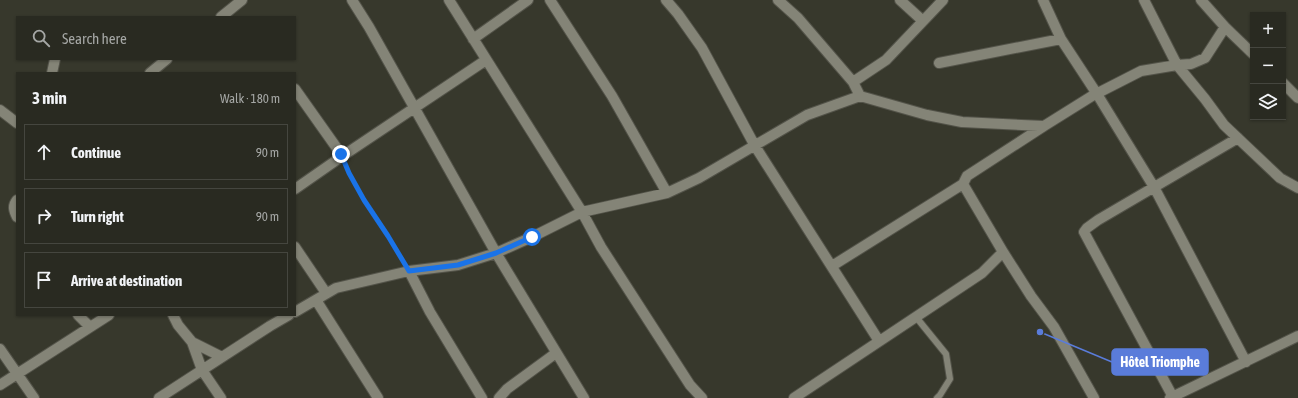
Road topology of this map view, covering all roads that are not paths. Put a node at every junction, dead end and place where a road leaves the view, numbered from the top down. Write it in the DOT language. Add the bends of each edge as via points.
graph roads {
  1 [pos="242,0"];
  2 [pos="352,0"];
  3 [pos="449,0"];
  4 [pos="528,0"];
  5 [pos="550,0"];
  6 [pos="666,0"];
  7 [pos="778,0"];
  8 [pos="900,0"];
  9 [pos="943,0"];
  10 [pos="1043,0"];
  11 [pos="1144,0"];
  12 [pos="1201,0"];
  13 [pos="222,16"];
  14 [pos="924,21"];
  15 [pos="1225,27"];
  16 [pos="1061,39"];
  17 [pos="473,40"];
  18 [pos="1250,51"];
  19 [pos="54,60"];
  20 [pos="166,60"];
  21 [pos="486,60"];
  22 [pos="939,63"];
  23 [pos="1177,65"];
  24 [pos="52,72"];
  25 [pos="151,72"];
  26 [pos="853,82"];
  27 [pos="1284,84"];
  28 [pos="296,90"];
  29 [pos="1097,94"];
  30 [pos="860,96"];
  31 [pos="1298,98"];
  32 [pos="414,108"];
  33 [pos="0,110"];
  34 [pos="16,122"];
  35 [pos="1044,126"];
  36 [pos="1238,138"];
  37 [pos="755,146"];
  38 [pos="341,157"];
  39 [pos="963,184"];
  40 [pos="1154,187"];
  41 [pos="296,188"];
  42 [pos="1298,188"];
  43 [pos="667,192"];
  44 [pos="16,202"];
  45 [pos="582,212"];
  46 [pos="16,215"];
  47 [pos="296,248"];
  48 [pos="1003,252"];
  49 [pos="496,253"];
  50 [pos="832,266"];
  51 [pos="409,271"];
  52 [pos="326,293"];
  53 [pos="316,300"];
  54 [pos="296,311"];
  55 [pos="79,316"];
  56 [pos="107,316"];
  57 [pos="174,316"];
  58 [pos="287,316"];
  59 [pos="916,317"];
  60 [pos="90,327"];
  61 [pos="1298,336"];
  62 [pos="879,341"];
  63 [pos="192,342"];
  64 [pos="0,349"];
  65 [pos="556,353"];
  66 [pos="222,357"];
  67 [pos="1246,362"];
  68 [pos="202,370"];
  69 [pos="17,374"];
  70 [pos="0,385"];
  71 [pos="1172,397"];
  72 [pos="34,398"];
  73 [pos="159,398"];
  74 [pos="222,398"];
  75 [pos="378,398"];
  76 [pos="482,398"];
  77 [pos="499,398"];
  78 [pos="584,398"];
  79 [pos="702,398"];
  80 [pos="794,398"];
  81 [pos="937,398"];
  82 [pos="1094,398"];
  1 -- 13 [label="street"];
  2 -- 32 [label="street"];
  3 -- 17 [label="street"];
  4 -- 17 [label="street"];
  5 -- 43 [label="street" via="612,96"];
  6 -- 37 [label="street" via="702,48"];
  7 -- 26 [label="street" via="798,18"];
  8 -- 14 [label="street"];
  9 -- 14 [label="street"];
  10 -- 16 [label="street"];
  11 -- 23 [label="street"];
  12 -- 15 [label="street"];
  14 -- 26 [label="street" via="886,60"];
  15 -- 18 [label="street"];
  15 -- 23 [label="street" via="1204,58 1191,64"];
  16 -- 22 [label="street"];
  16 -- 29 [label="street"];
  17 -- 21 [label="street"];
  19 -- 24 [label="street"];
  20 -- 25 [label="street"];
  21 -- 32 [label="street"];
  21 -- 45 [label="street"];
  23 -- 29 [label="street" via="1141,71"];
  23 -- 36 [label="street" via="1224,125"];
  26 -- 30 [label="street"];
  27 -- 31 [label="street"];
  28 -- 38 [label="street"];
  29 -- 35 [label="street"];
  29 -- 40 [label="street"];
  30 -- 35 [label="street" via="962,122"];
  30 -- 37 [label="street" via="808,115"];
  32 -- 38 [label="street"];
  32 -- 49 [label="street"];
  33 -- 34 [label="street"];
  35 -- 39 [label="street" via="967,176"];
  36 -- 40 [label="street"];
  36 -- 42 [label="street" via="1280,178"];
  37 -- 43 [label="street" via="699,178"];
  37 -- 50 [label="street"];
  38 -- 41 [label="street"];
  39 -- 48 [label="street"];
  39 -- 50 [label="street"];
  40 -- 67 [label="street"];
  40 -- 71 [label="street" via="1098,220 1084,232"];
  43 -- 45 [label="street"];
  44 -- 46 [label="street"];
  45 -- 49 [label="street"];
  45 -- 79 [label="street" via="601,247 690,385"];
  47 -- 52 [label="street"];
  48 -- 59 [label="street" via="982,273"];
  48 -- 82 [label="street" via="1054,327"];
  49 -- 51 [label="street" via="458,265"];
  49 -- 65 [label="street"];
  50 -- 62 [label="street"];
  51 -- 52 [label="street" via="336,288"];
  51 -- 76 [label="street" via="430,312"];
  52 -- 53 [label="street"];
  53 -- 54 [label="street"];
  53 -- 75 [label="street"];
  55 -- 60 [label="street"];
  56 -- 60 [label="street"];
  57 -- 63 [label="street"];
  58 -- 66 [label="street"];
  59 -- 62 [label="street"];
  59 -- 81 [label="lane" via="946,354 950,379"];
  60 -- 69 [label="street"];
  61 -- 67 [label="street"];
  62 -- 80 [label="street"];
  63 -- 66 [label="street"];
  63 -- 68 [label="street"];
  64 -- 69 [label="street"];
  65 -- 77 [label="street" via="507,389"];
  65 -- 78 [label="street"];
  66 -- 68 [label="street"];
  67 -- 71 [label="street"];
  68 -- 73 [label="street"];
  68 -- 74 [label="street"];
  69 -- 70 [label="street"];
  69 -- 72 [label="street"];
}
